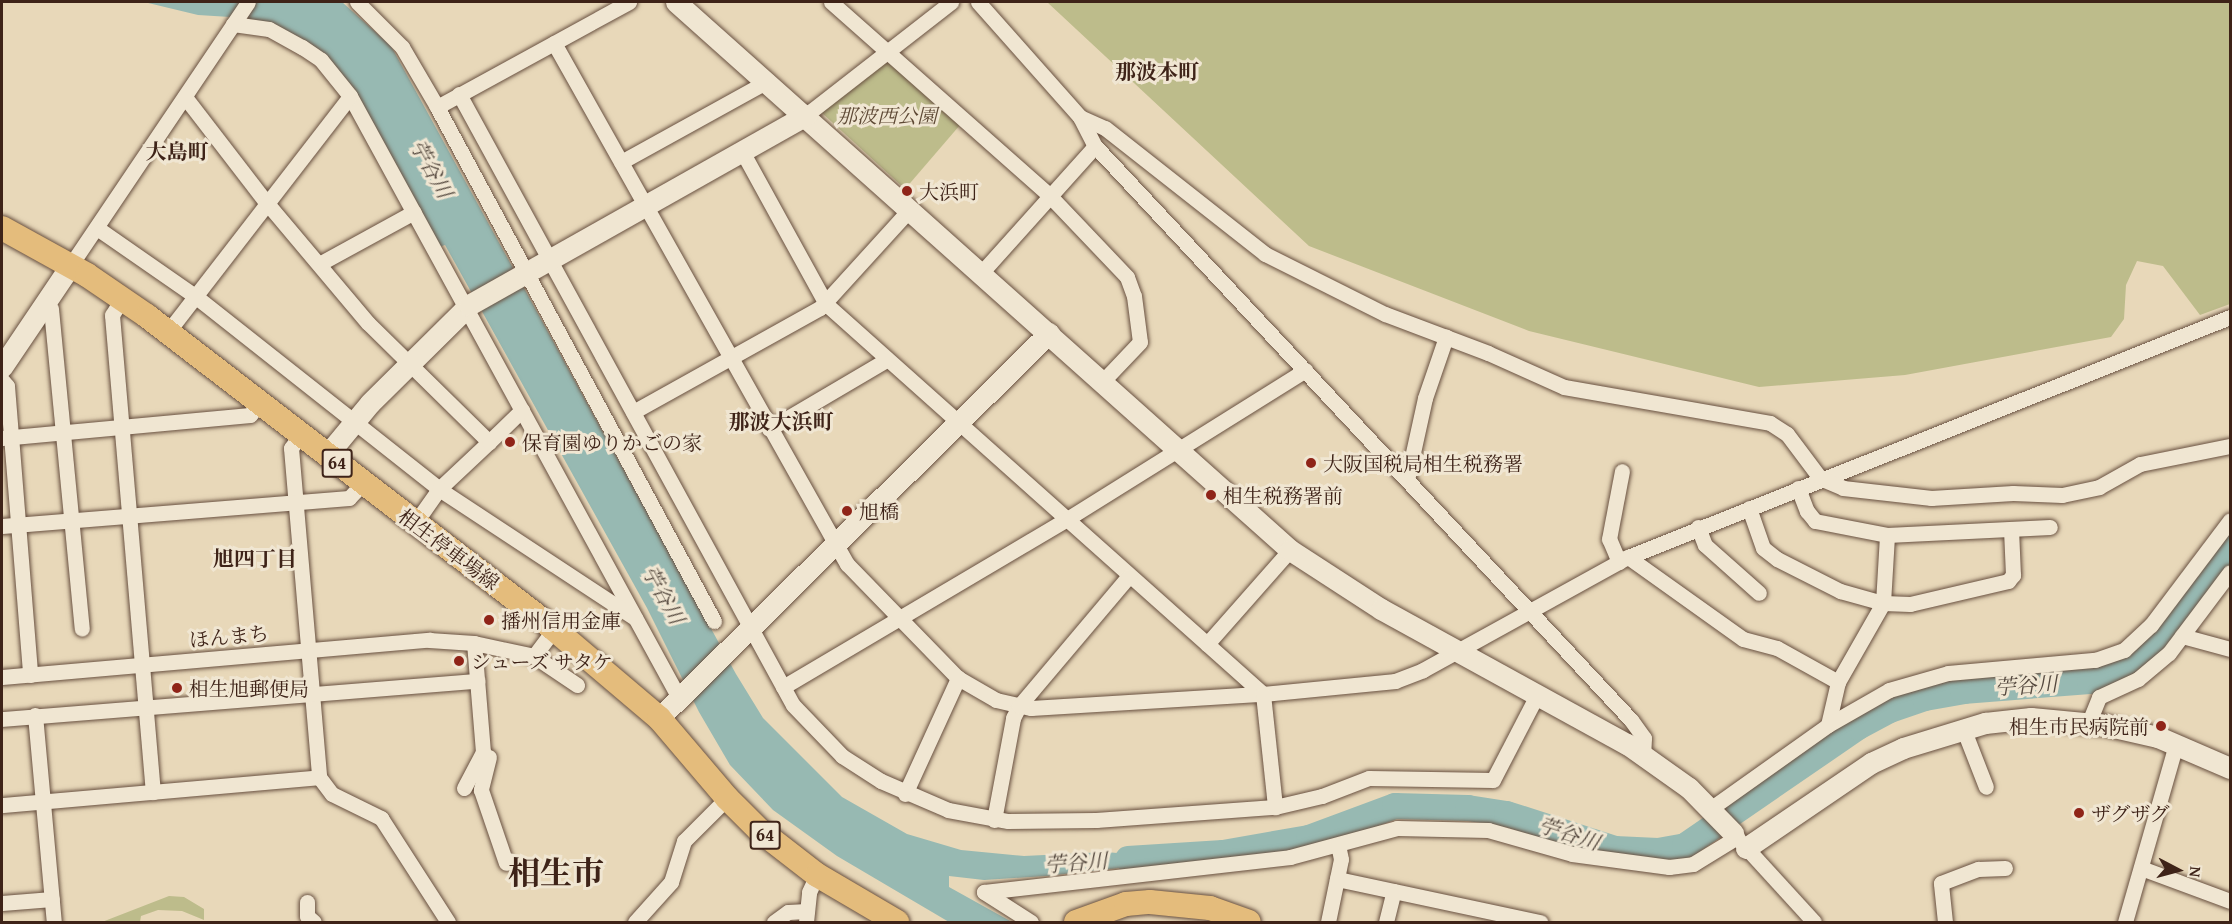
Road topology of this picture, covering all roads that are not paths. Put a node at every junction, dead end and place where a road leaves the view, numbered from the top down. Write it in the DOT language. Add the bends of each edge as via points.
graph roads {
  1 [pos="248,2"];
  2 [pos="357,2"];
  3 [pos="629,2"];
  4 [pos="676,2"];
  5 [pos="831,2"];
  6 [pos="951,2"];
  7 [pos="978,2"];
  8 [pos="235,21"];
  9 [pos="554,43"];
  10 [pos="890,53"];
  11 [pos="768,81"];
  12 [pos="459,94"];
  13 [pos="350,96"];
  14 [pos="185,97"];
  15 [pos="437,107"];
  16 [pos="806,115"];
  17 [pos="1080,117"];
  18 [pos="1095,146"];
  19 [pos="743,153"];
  20 [pos="621,162"];
  21 [pos="1049,195"];
  22 [pos="266,202"];
  23 [pos="646,207"];
  24 [pos="911,208"];
  25 [pos="414,212"];
  26 [pos="2,228"];
  27 [pos="96,228"];
  28 [pos="549,261"];
  29 [pos="319,264"];
  30 [pos="70,266"];
  31 [pos="982,272"];
  32 [pos="525,274"];
  33 [pos="195,296"];
  34 [pos="122,299"];
  35 [pos="45,303"];
  36 [pos="826,304"];
  37 [pos="467,306"];
  38 [pos="2230,317"];
  39 [pos="167,333"];
  40 [pos="1049,333"];
  41 [pos="1446,337"];
  42 [pos="730,358"];
  43 [pos="886,360"];
  44 [pos="408,365"];
  45 [pos="2,368"];
  46 [pos="1305,370"];
  47 [pos="1103,381"];
  48 [pos="259,404"];
  49 [pos="522,410"];
  50 [pos="633,412"];
  51 [pos="353,423"];
  52 [pos="959,424"];
  53 [pos="122,428"];
  54 [pos="769,429"];
  55 [pos="64,433"];
  56 [pos="300,436"];
  57 [pos="6,438"];
  58 [pos="489,442"];
  59 [pos="2230,446"];
  60 [pos="1178,451"];
  61 [pos="327,455"];
  62 [pos="1622,471"];
  63 [pos="1820,478"];
  64 [pos="1407,480"];
  65 [pos="363,483"];
  66 [pos="1798,488"];
  67 [pos="439,489"];
  68 [pos="296,502"];
  69 [pos="1749,508"];
  70 [pos="129,514"];
  71 [pos="71,519"];
  72 [pos="1067,519"];
  73 [pos="2230,520"];
  74 [pos="415,523"];
  75 [pos="9,525"];
  76 [pos="1698,527"];
  77 [pos="2050,527"];
  78 [pos="2011,530"];
  79 [pos="1887,535"];
  80 [pos="834,547"];
  81 [pos="1290,550"];
  82 [pos="1624,559"];
  83 [pos="2230,572"];
  84 [pos="1129,576"];
  85 [pos="1759,592"];
  86 [pos="1883,603"];
  87 [pos="1527,610"];
  88 [pos="899,619"];
  89 [pos="638,620"];
  90 [pos="714,621"];
  91 [pos="751,627"];
  92 [pos="82,629"];
  93 [pos="554,629"];
  94 [pos="2182,636"];
  95 [pos="467,642"];
  96 [pos="1207,644"];
  97 [pos="2230,649"];
  98 [pos="308,650"];
  99 [pos="1453,650"];
  100 [pos="534,656"];
  101 [pos="142,665"];
  102 [pos="30,675"];
  103 [pos="2,677"];
  104 [pos="957,678"];
  105 [pos="477,681"];
  106 [pos="1838,682"];
  107 [pos="577,685"];
  108 [pos="783,687"];
  109 [pos="311,693"];
  110 [pos="681,694"];
  111 [pos="1263,694"];
  112 [pos="1537,695"];
  113 [pos="146,705"];
  114 [pos="1019,706"];
  115 [pos="36,715"];
  116 [pos="659,718"];
  117 [pos="2,719"];
  118 [pos="2089,722"];
  119 [pos="1828,725"];
  120 [pos="1963,728"];
  121 [pos="2176,744"];
  122 [pos="483,752"];
  123 [pos="1643,755"];
  124 [pos="2230,768"];
  125 [pos="319,777"];
  126 [pos="1986,787"];
  127 [pos="464,788"];
  128 [pos="153,792"];
  129 [pos="905,794"];
  130 [pos="727,798"];
  131 [pos="45,801"];
  132 [pos="2,805"];
  133 [pos="1275,807"];
  134 [pos="1711,810"];
  135 [pos="994,820"];
  136 [pos="1739,839"];
  137 [pos="1338,845"];
  138 [pos="506,863"];
  139 [pos="2006,868"];
  140 [pos="2141,868"];
  141 [pos="817,875"];
  142 [pos="1337,879"];
  143 [pos="1394,891"];
  144 [pos="52,899"];
  145 [pos="2230,901"];
  146 [pos="307,902"];
  147 [pos="2,903"];
  148 [pos="807,917"];
  149 [pos="54,922"];
  150 [pos="314,922"];
  151 [pos="448,922"];
  152 [pos="635,922"];
  153 [pos="774,922"];
  154 [pos="897,922"];
  155 [pos="1032,922"];
  156 [pos="1076,922"];
  157 [pos="1249,922"];
  158 [pos="1328,922"];
  159 [pos="1386,922"];
  160 [pos="1540,922"];
  161 [pos="1814,922"];
  162 [pos="1945,922"];
  163 [pos="2125,922"];
  1 -- 8 [label="street"];
  2 -- 15 [label="street" via="402,47"];
  3 -- 9 [label="street"];
  4 -- 11 [label="street"];
  5 -- 10 [label="street"];
  6 -- 10 [label="street"];
  7 -- 17 [label="street"];
  8 -- 13 [label="street" via="269,29 302,47 321,60"];
  8 -- 14 [label="street"];
  9 -- 12 [label="street"];
  9 -- 20 [label="street"];
  10 -- 16 [label="street"];
  10 -- 21 [label="street"];
  11 -- 16 [label="street"];
  11 -- 20 [label="street"];
  12 -- 15 [label="street"];
  12 -- 28 [label="street"];
  13 -- 22 [label="street"];
  13 -- 25 [label="street"];
  14 -- 22 [label="street"];
  14 -- 27 [label="street"];
  15 -- 32 [label="street"];
  16 -- 19 [label="street"];
  16 -- 24 [label="street"];
  17 -- 18 [label="street"];
  17 -- 41 [label="street" via="1105,128 1265,254 1402,322"];
  18 -- 21 [label="street"];
  18 -- 46 [label="street"];
  19 -- 23 [label="street"];
  19 -- 36 [label="street"];
  20 -- 23 [label="street"];
  21 -- 31 [label="street"];
  21 -- 47 [label="street" via="1127,277 1134,296 1140,342"];
  22 -- 29 [label="street"];
  22 -- 33 [label="street"];
  23 -- 28 [label="street"];
  23 -- 42 [label="street"];
  24 -- 31 [label="street"];
  24 -- 36 [label="street"];
  25 -- 29 [label="street"];
  25 -- 37 [label="street"];
  26 -- 30 [label="main road, 相生停車場線 / 64"];
  27 -- 30 [label="street"];
  27 -- 33 [label="street"];
  28 -- 32 [label="street"];
  28 -- 50 [label="street"];
  29 -- 44 [label="street"];
  30 -- 34 [label="main road, 相生停車場線 / 64"];
  30 -- 35 [label="street"];
  31 -- 40 [label="street"];
  32 -- 37 [label="street"];
  32 -- 90 [label="street"];
  33 -- 39 [label="street"];
  33 -- 51 [label="street"];
  34 -- 39 [label="main road, 相生停車場線 / 64"];
  34 -- 53 [label="street" via="112,315"];
  35 -- 45 [label="street"];
  35 -- 55 [label="street" via="51,309"];
  36 -- 42 [label="street"];
  36 -- 43 [label="street"];
  37 -- 44 [label="street"];
  37 -- 49 [label="street"];
  38 -- 63 [label="street"];
  39 -- 48 [label="main road, 相生停車場線 / 64"];
  40 -- 47 [label="street"];
  40 -- 52 [label="street"];
  41 -- 63 [label="street" via="1564,387 1770,423 1787,434"];
  41 -- 64 [label="street" via="1425,398"];
  42 -- 50 [label="street"];
  42 -- 54 [label="street"];
  43 -- 52 [label="street"];
  43 -- 54 [label="street"];
  44 -- 51 [label="street"];
  44 -- 58 [label="street"];
  45 -- 57 [label="street" via="7,386"];
  46 -- 60 [label="street"];
  46 -- 64 [label="street"];
  47 -- 60 [label="street"];
  48 -- 53 [label="street" via="250,415"];
  48 -- 56 [label="main road, 相生停車場線 / 64"];
  49 -- 58 [label="street"];
  49 -- 89 [label="street"];
  50 -- 91 [label="street"];
  51 -- 61 [label="street"];
  51 -- 67 [label="street"];
  52 -- 72 [label="street"];
  52 -- 80 [label="street"];
  53 -- 55 [label="street"];
  53 -- 70 [label="street"];
  54 -- 80 [label="street"];
  55 -- 57 [label="street"];
  55 -- 71 [label="street"];
  56 -- 61 [label="main road, 相生停車場線 / 64"];
  56 -- 68 [label="street" via="291,448"];
  57 -- 75 [label="street"];
  58 -- 67 [label="street"];
  59 -- 63 [label="street" via="2140,464 2099,487 2062,495 2013,493 1931,498 1856,491"];
  60 -- 72 [label="street"];
  60 -- 81 [label="street"];
  61 -- 65 [label="main road, 相生停車場線 / 64"];
  62 -- 82 [label="street" via="1609,539"];
  63 -- 66 [label="street"];
  64 -- 87 [label="street"];
  65 -- 68 [label="street" via="349,498"];
  65 -- 74 [label="main road, 相生停車場線 / 64"];
  66 -- 69 [label="street"];
  66 -- 79 [label="street" via="1815,521"];
  67 -- 74 [label="street"];
  67 -- 89 [label="street"];
  68 -- 70 [label="street"];
  68 -- 98 [label="street"];
  69 -- 76 [label="street"];
  69 -- 86 [label="street" via="1763,548 1777,558 1840,591"];
  70 -- 71 [label="street"];
  70 -- 101 [label="street"];
  71 -- 75 [label="street"];
  71 -- 92 [label="street"];
  72 -- 84 [label="street"];
  72 -- 88 [label="street"];
  73 -- 119 [label="street" via="2151,625 2124,650 2095,660 1948,673 1919,680 1889,690"];
  74 -- 93 [label="main road, 相生停車場線 / 64"];
  75 -- 102 [label="street"];
  76 -- 82 [label="street"];
  76 -- 85 [label="street" via="1705,545"];
  77 -- 78 [label="street"];
  78 -- 79 [label="street"];
  78 -- 86 [label="street" via="2013,575 2008,581 1921,603"];
  79 -- 86 [label="street"];
  80 -- 88 [label="street"];
  80 -- 91 [label="street"];
  81 -- 96 [label="street"];
  81 -- 99 [label="street" via="1332,580"];
  82 -- 87 [label="street"];
  82 -- 106 [label="street" via="1743,639 1777,648"];
  83 -- 94 [label="street"];
  84 -- 96 [label="street"];
  84 -- 114 [label="street"];
  86 -- 106 [label="street" via="1864,643"];
  87 -- 99 [label="street"];
  87 -- 123 [label="street" via="1631,720 1644,738"];
  88 -- 104 [label="street"];
  88 -- 108 [label="street"];
  89 -- 110 [label="street"];
  91 -- 108 [label="street"];
  91 -- 110 [label="street"];
  93 -- 100 [label="street"];
  93 -- 116 [label="main road, 相生停車場線 / 64"];
  94 -- 97 [label="street"];
  94 -- 118 [label="street" via="2155,668 2099,697"];
  95 -- 98 [label="street, ほんまち" via="399,641"];
  95 -- 100 [label="street, ほんまち"];
  95 -- 105 [label="street"];
  96 -- 111 [label="street"];
  98 -- 101 [label="street, ほんまち"];
  98 -- 109 [label="street"];
  99 -- 111 [label="street" via="1423,670 1395,681"];
  99 -- 112 [label="street"];
  100 -- 107 [label="street"];
  101 -- 102 [label="street, ほんまち"];
  101 -- 113 [label="street"];
  102 -- 103 [label="street, ほんまち"];
  104 -- 114 [label="street" via="978,692"];
  104 -- 129 [label="street"];
  105 -- 109 [label="street"];
  105 -- 122 [label="street"];
  106 -- 119 [label="street"];
  108 -- 129 [label="street" via="793,705 842,756"];
  109 -- 113 [label="street"];
  109 -- 125 [label="street"];
  110 -- 116 [label="street"];
  111 -- 114 [label="street" via="1045,710"];
  111 -- 133 [label="street"];
  112 -- 123 [label="street"];
  112 -- 133 [label="street" via="1493,780 1369,778 1322,796"];
  113 -- 115 [label="street"];
  113 -- 128 [label="street"];
  114 -- 135 [label="street" via="1013,718"];
  115 -- 117 [label="street"];
  115 -- 131 [label="street"];
  116 -- 130 [label="main road, 相生停車場線 / 64"];
  118 -- 120 [label="street" via="2031,718"];
  118 -- 121 [label="street"];
  119 -- 134 [label="street"];
  120 -- 126 [label="street"];
  120 -- 136 [label="street" via="1871,763"];
  121 -- 124 [label="street"];
  121 -- 140 [label="street"];
  122 -- 127 [label="street"];
  122 -- 138 [label="street" via="491,760 481,790"];
  123 -- 134 [label="street" via="1674,776"];
  125 -- 128 [label="street"];
  125 -- 151 [label="street" via="332,794 381,818"];
  128 -- 131 [label="street"];
  129 -- 135 [label="street" via="948,810"];
  130 -- 141 [label="main road, 相生停車場線 / 64"];
  130 -- 152 [label="street" via="684,842 671,882"];
  131 -- 132 [label="street"];
  131 -- 144 [label="street"];
  133 -- 135 [label="street" via="1096,820"];
  134 -- 136 [label="street"];
  136 -- 137 [label="street" via="1694,864 1669,867 1572,854 1468,827 1397,828"];
  136 -- 161 [label="street"];
  137 -- 142 [label="street" via="1341,859"];
  137 -- 155 [label="street" via="1262,861 984,892"];
  139 -- 162 [label="street" via="1978,869 1941,883"];
  140 -- 145 [label="street"];
  140 -- 163 [label="street"];
  141 -- 148 [label="street" via="809,892"];
  141 -- 154 [label="main road, 相生停車場線 / 64"];
  142 -- 143 [label="street"];
  142 -- 158 [label="street"];
  143 -- 159 [label="street"];
  143 -- 160 [label="street"];
  144 -- 147 [label="street"];
  144 -- 149 [label="street"];
  146 -- 150 [label="street" via="307,916"];
  148 -- 153 [label="street" via="788,912"];
  156 -- 157 [label="main road" via="1126,904 1150,902 1210,908"];
}
